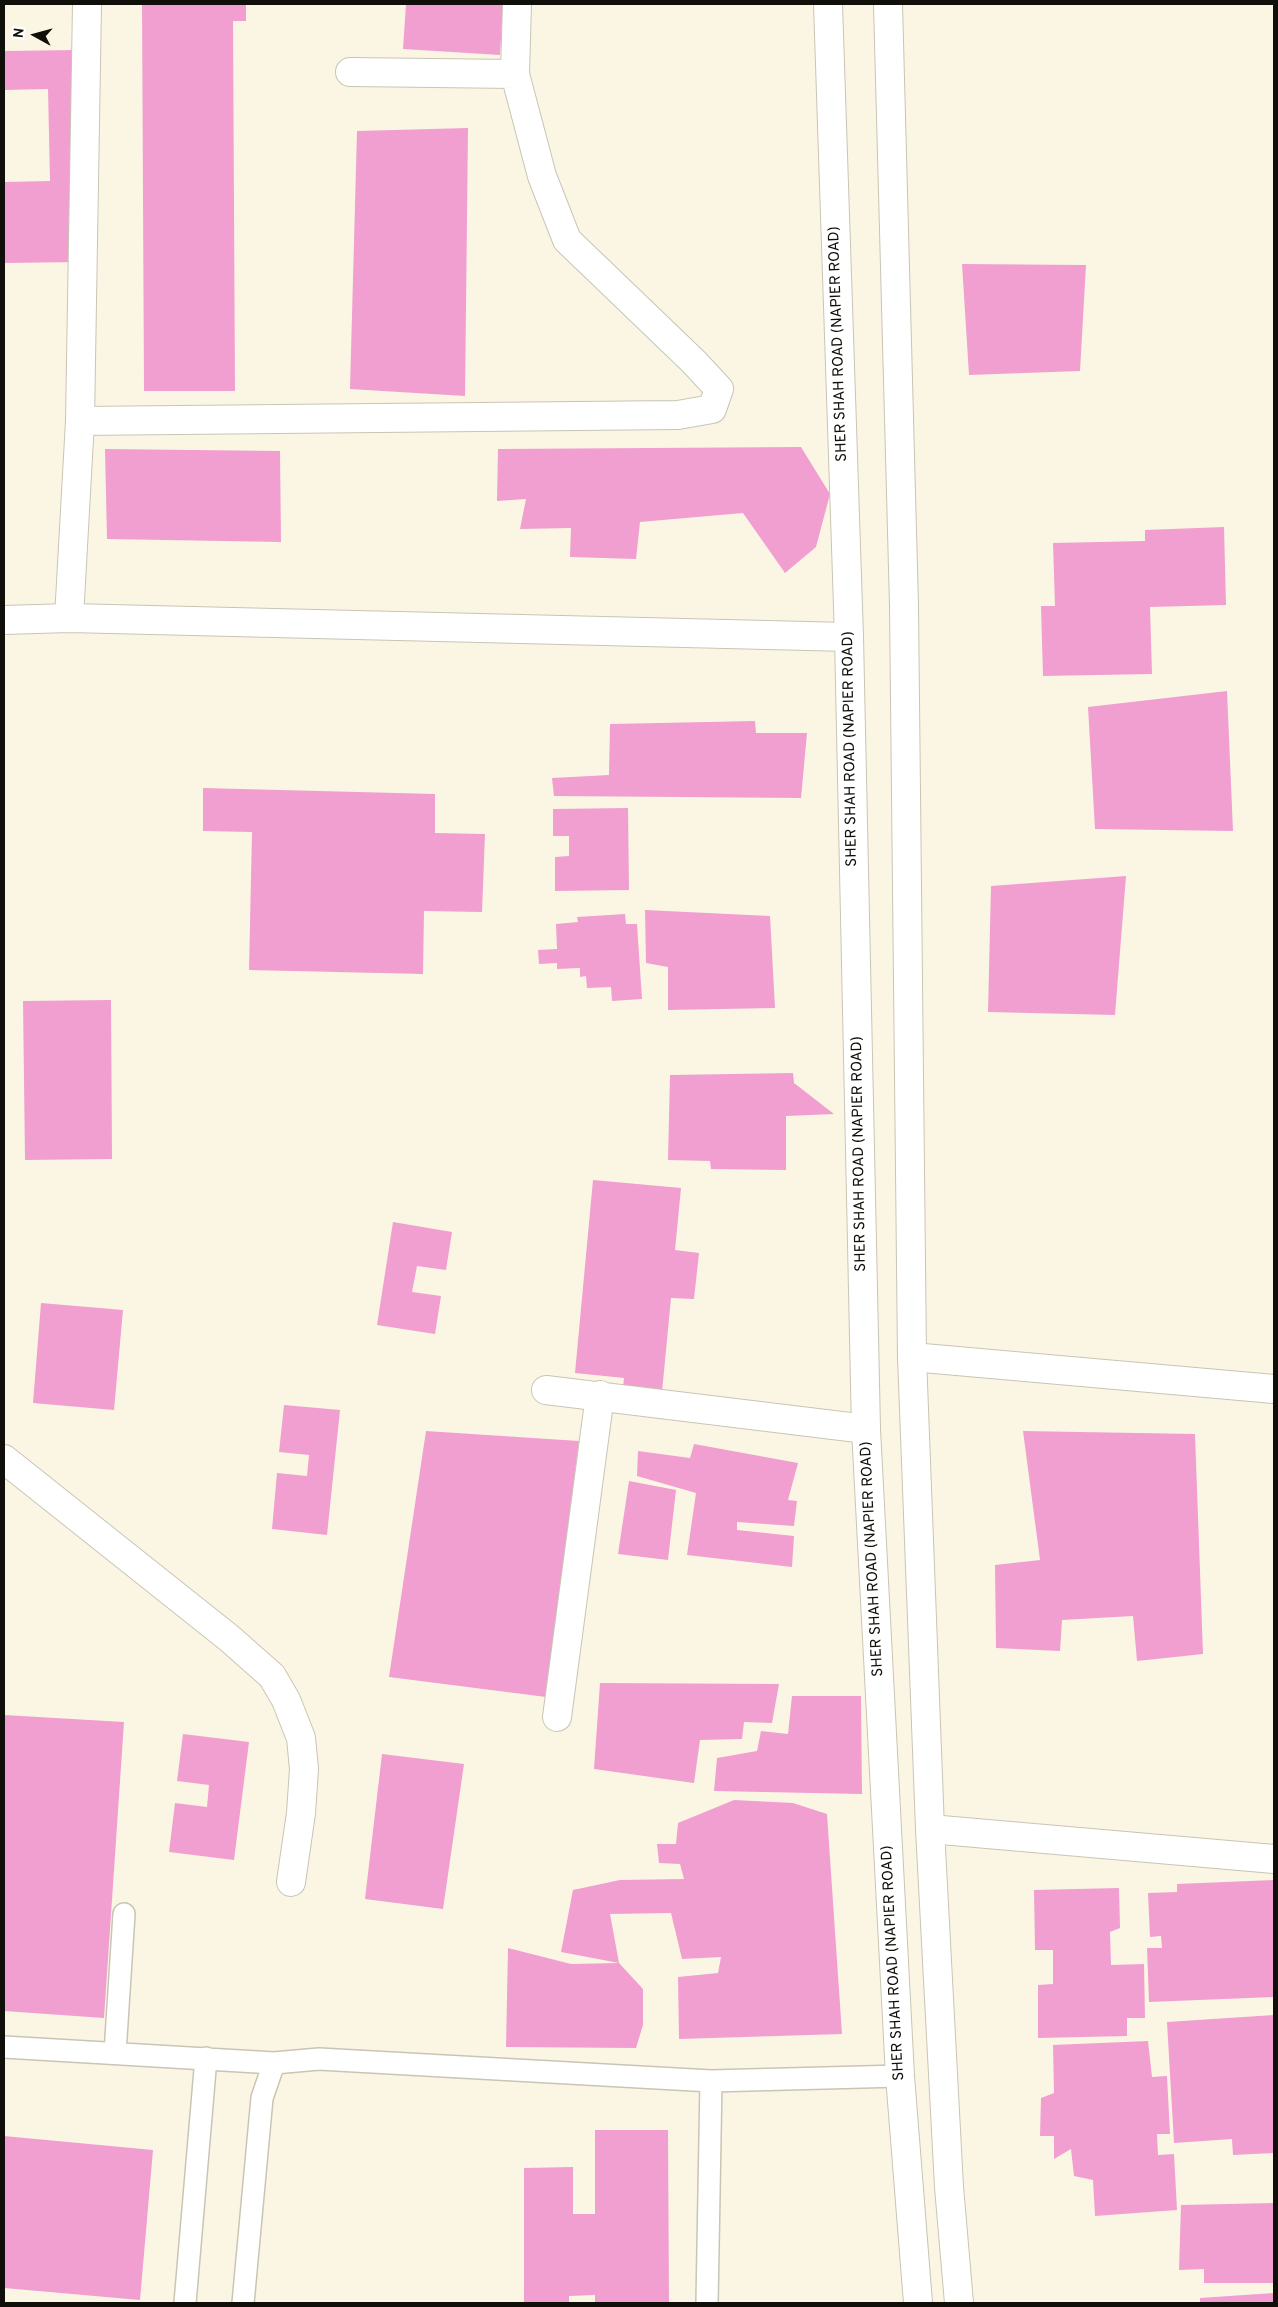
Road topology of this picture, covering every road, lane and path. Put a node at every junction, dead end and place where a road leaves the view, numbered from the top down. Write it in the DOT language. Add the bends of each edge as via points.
graph roads {
  1 [pos="87,4"];
  2 [pos="517,4"];
  3 [pos="828,4"];
  4 [pos="888,4"];
  5 [pos="350,72"];
  6 [pos="515,74"];
  7 [pos="80,421"];
  8 [pos="69,618"];
  9 [pos="4,620"];
  10 [pos="849,637"];
  11 [pos="912,1357"];
  12 [pos="1274,1388"];
  13 [pos="546,1390"];
  14 [pos="600,1395"];
  15 [pos="866,1430"];
  16 [pos="4,1459"];
  17 [pos="557,1717"];
  18 [pos="930,1830"];
  19 [pos="1274,1859"];
  20 [pos="291,1882"];
  21 [pos="124,1914"];
  22 [pos="4,2047"];
  23 [pos="115,2053"];
  24 [pos="206,2058"];
  25 [pos="274,2063"];
  26 [pos="900,2076"];
  27 [pos="712,2081"];
  28 [pos="185,2303"];
  29 [pos="243,2303"];
  30 [pos="707,2303"];
  31 [pos="918,2303"];
  32 [pos="959,2303"];
  1 -- 7 [label="street"];
  2 -- 6 [label="street"];
  3 -- 10 [label="street, SHER SHAH ROAD (NAPIER ROAD)"];
  4 -- 11 [label="street" via="904,606"];
  5 -- 6 [label="street"];
  6 -- 7 [label="street" via="542,176 567,240 719,390 712,409 678,415"];
  7 -- 8 [label="street"];
  8 -- 9 [label="street"];
  8 -- 10 [label="street"];
  10 -- 15 [label="street, SHER SHAH ROAD (NAPIER ROAD)"];
  11 -- 12 [label="street"];
  11 -- 18 [label="street"];
  13 -- 14 [label="street"];
  14 -- 15 [label="street"];
  14 -- 17 [label="street"];
  15 -- 26 [label="street, SHER SHAH ROAD (NAPIER ROAD)"];
  16 -- 20 [label="street" via="272,1676 286,1700 301,1738 304,1769"];
  18 -- 19 [label="street"];
  18 -- 32 [label="street" via="948,2187"];
  21 -- 23 [label="lane"];
  22 -- 23 [label="lane"];
  23 -- 24 [label="lane"];
  24 -- 25 [label="lane"];
  24 -- 28 [label="lane"];
  25 -- 27 [label="lane" via="319,2058"];
  25 -- 29 [label="lane" via="262,2098"];
  26 -- 27 [label="lane"];
  26 -- 31 [label="street, SHER SHAH ROAD (NAPIER ROAD)"];
  27 -- 30 [label="lane"];
}
